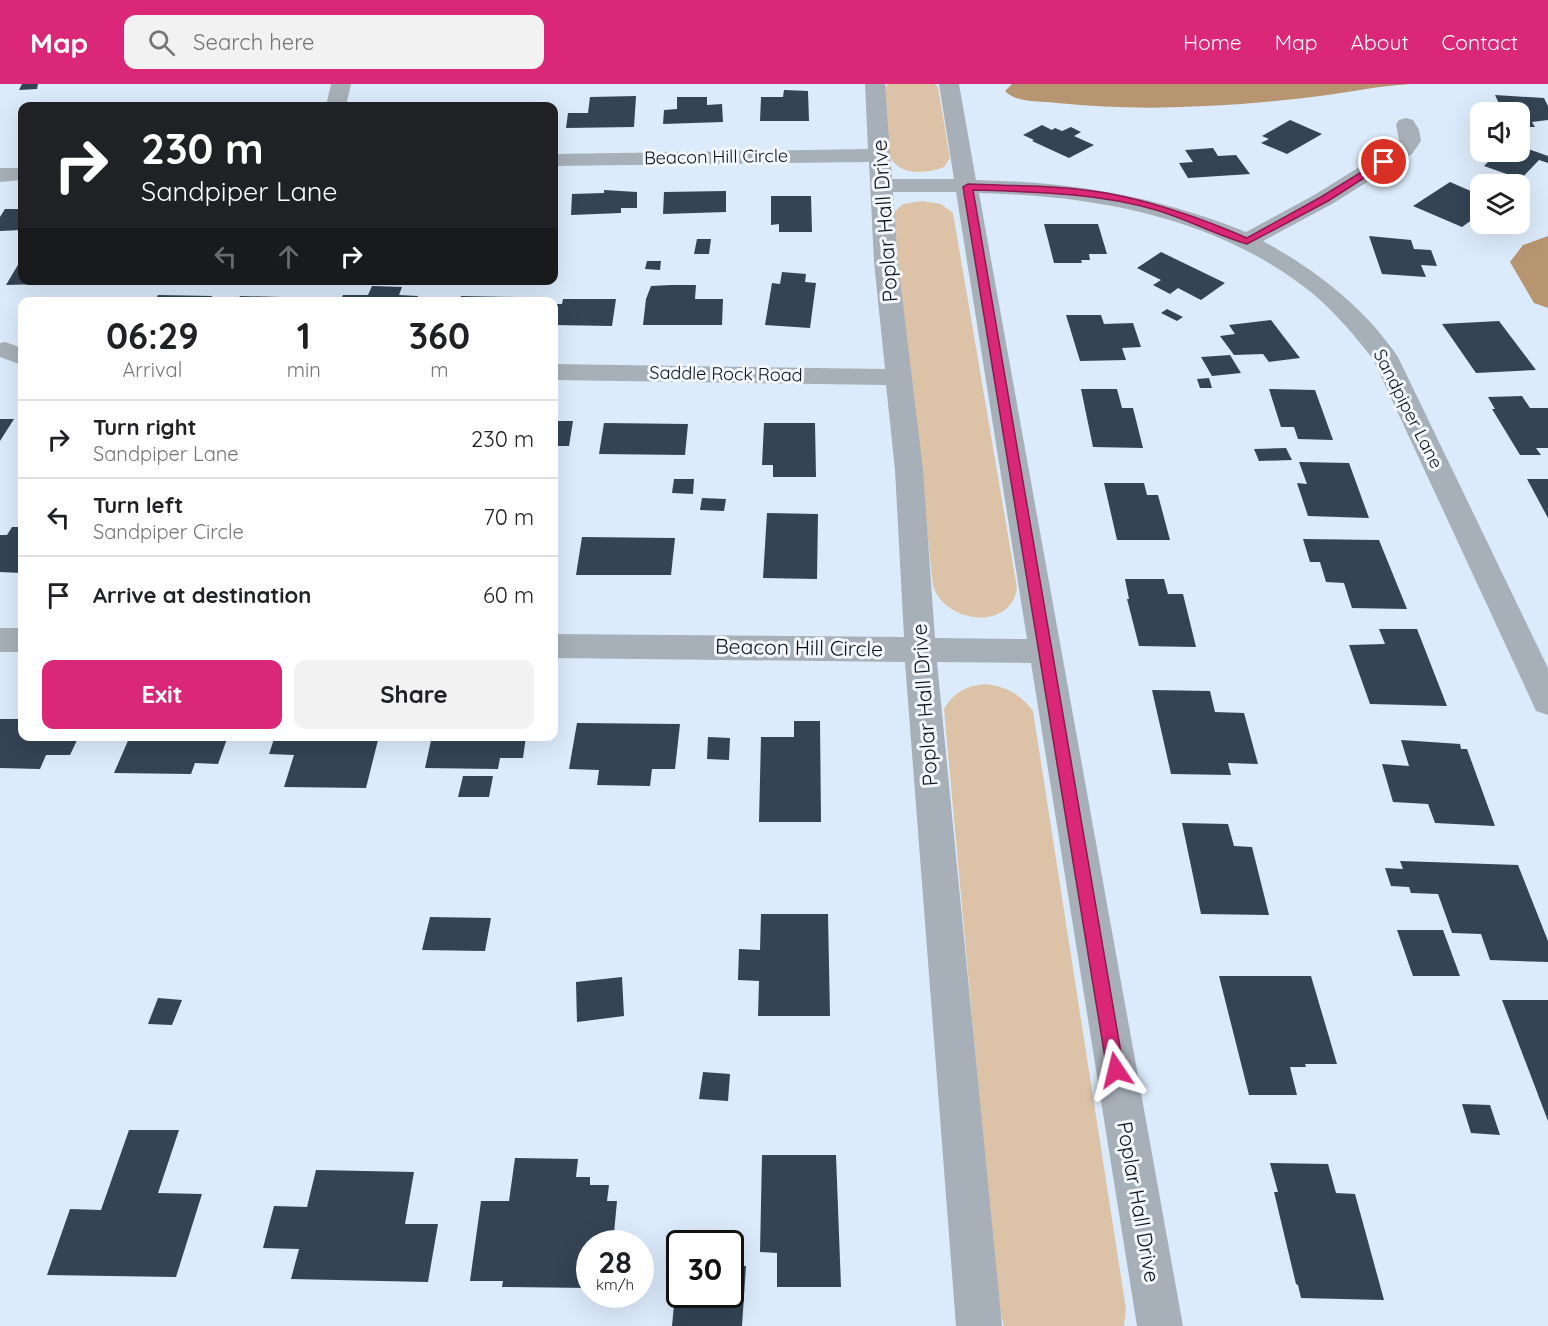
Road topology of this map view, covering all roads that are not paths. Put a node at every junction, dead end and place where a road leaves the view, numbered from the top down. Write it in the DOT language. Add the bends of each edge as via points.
graph roads {
  1 [pos="341,84"];
  2 [pos="875,84"];
  3 [pos="949,84"];
  4 [pos="337,102"];
  5 [pos="1406,124"];
  6 [pos="558,160"];
  7 [pos="880,170"];
  8 [pos="18,174"];
  9 [pos="0,175"];
  10 [pos="968,187"];
  11 [pos="1247,241"];
  12 [pos="558,372"];
  13 [pos="899,377"];
  14 [pos="0,640"];
  15 [pos="18,640"];
  16 [pos="558,646"];
  17 [pos="920,650"];
  18 [pos="1044,651"];
  19 [pos="1548,702"];
  20 [pos="979,1326"];
  21 [pos="1160,1326"];
  1 -- 4 [label="street"];
  2 -- 7 [label="street, Poplar Hall Drive"];
  3 -- 10 [label="street, Poplar Hall Drive"];
  5 -- 11 [label="street" via="1410,141 1404,149"];
  6 -- 7 [label="street, Beacon Hill Circle"];
  7 -- 10 [label="street, Sandpiper Lane"];
  7 -- 13 [label="street, Poplar Hall Drive"];
  8 -- 9 [label="street"];
  10 -- 11 [label="street, Sandpiper Lane" via="1105,196 1156,207"];
  10 -- 18 [label="street, Poplar Hall Drive"];
  11 -- 19 [label="street, Sandpiper Lane" via="1318,286 1350,314 1385,357"];
  12 -- 13 [label="street, Saddle Rock Road"];
  13 -- 17 [label="street, Poplar Hall Drive"];
  14 -- 15 [label="street"];
  16 -- 17 [label="street, Beacon Hill Circle"];
  17 -- 18 [label="street, Beacon Hill Circle"];
  17 -- 20 [label="street, Poplar Hall Drive"];
  18 -- 21 [label="street, Poplar Hall Drive"];
}
